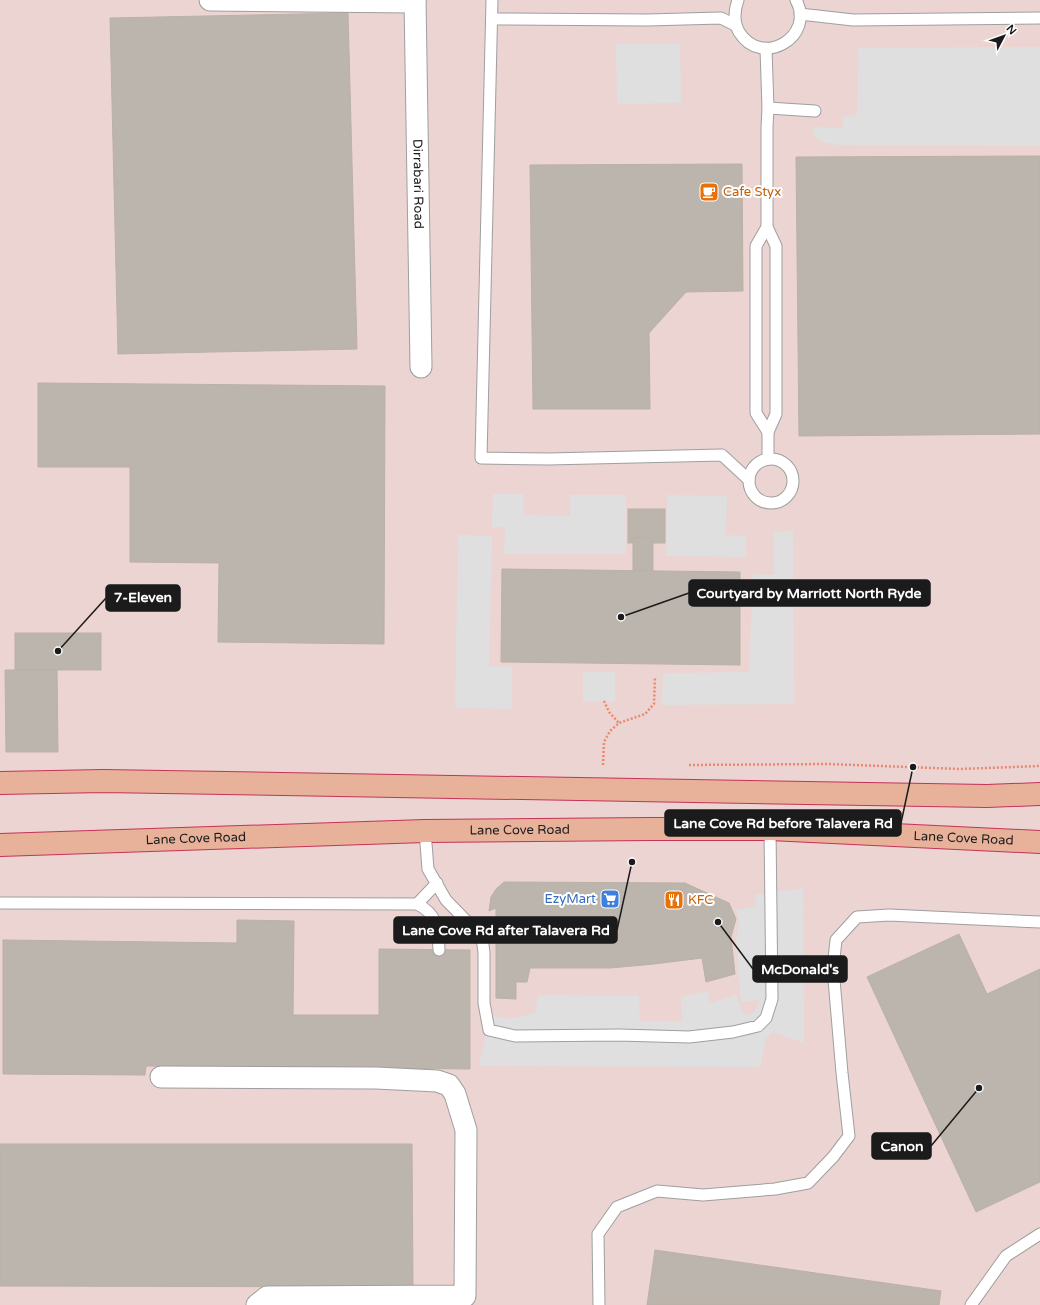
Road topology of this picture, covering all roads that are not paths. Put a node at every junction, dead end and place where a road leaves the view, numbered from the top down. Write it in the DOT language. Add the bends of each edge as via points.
graph roads {
  1 [pos="210,0"];
  2 [pos="492,0"];
  3 [pos="738,0"];
  4 [pos="796,0"];
  5 [pos="415,1"];
  6 [pos="800,14"];
  7 [pos="1040,18"];
  8 [pos="492,19"];
  9 [pos="735,25"];
  10 [pos="766,48"];
  11 [pos="768,108"];
  12 [pos="815,111"];
  13 [pos="767,227"];
  14 [pos="421,367"];
  15 [pos="768,432"];
  16 [pos="768,459"];
  17 [pos="749,480"];
  18 [pos="0,784"];
  19 [pos="1040,794"];
  20 [pos="770,829"];
  21 [pos="425,831"];
  22 [pos="1040,842"];
  23 [pos="0,845"];
  24 [pos="437,883"];
  25 [pos="0,903"];
  26 [pos="417,904"];
  27 [pos="1040,922"];
  28 [pos="439,950"];
  29 [pos="161,1077"];
  30 [pos="1040,1234"];
  31 [pos="257,1305"];
  32 [pos="599,1305"];
  33 [pos="970,1305"];
  1 -- 5 [label="street"];
  2 -- 8 [label="lane"];
  3 -- 9 [label="lane" via="734,10"];
  4 -- 6 [label="lane"];
  5 -- 14 [label="street, Dirrabari Road"];
  6 -- 7 [label="lane" via="853,20"];
  6 -- 10 [label="lane" via="794,35 778,47"];
  8 -- 9 [label="lane" via="721,18"];
  8 -- 17 [label="lane" via="481,458 722,455"];
  9 -- 10 [label="lane" via="744,39 755,47"];
  10 -- 11 [label="lane"];
  11 -- 12 [label="lane"];
  11 -- 13 [label="lane"];
  13 -- 15 [label="lane" via="776,246 776,414"];
  13 -- 15 [label="lane" via="756,246 756,413"];
  15 -- 16 [label="lane"];
  16 -- 17 [label="lane" via="753,468"];
  16 -- 17 [label="lane" via="780,461 791,471 793,486 786,498 778,503 765,503 753,494"];
  18 -- 19 [label="highway" via="103,781 988,796"];
  20 -- 21 [label="highway, Lane Cove Road"];
  20 -- 22 [label="highway, Lane Cove Road"];
  20 -- 24 [label="lane" via="772,999 766,1018 758,1026 733,1032 689,1037 515,1036 490,1030 484,1003 482,937 446,900"];
  21 -- 23 [label="highway, Lane Cove Road"];
  21 -- 24 [label="lane" via="428,869"];
  24 -- 26 [label="lane"];
  25 -- 26 [label="lane"];
  26 -- 28 [label="lane" via="426,908 432,915 438,929"];
  27 -- 32 [label="lane" via="889,915 857,917 836,940 833,968 849,1136 834,1157 808,1183 776,1189 703,1194 657,1191 617,1207 598,1234"];
  29 -- 31 [label="street" via="383,1078 437,1081 449,1085 454,1094 466,1130 465,1296 268,1297"];
  30 -- 33 [label="lane" via="1006,1256"];
}
